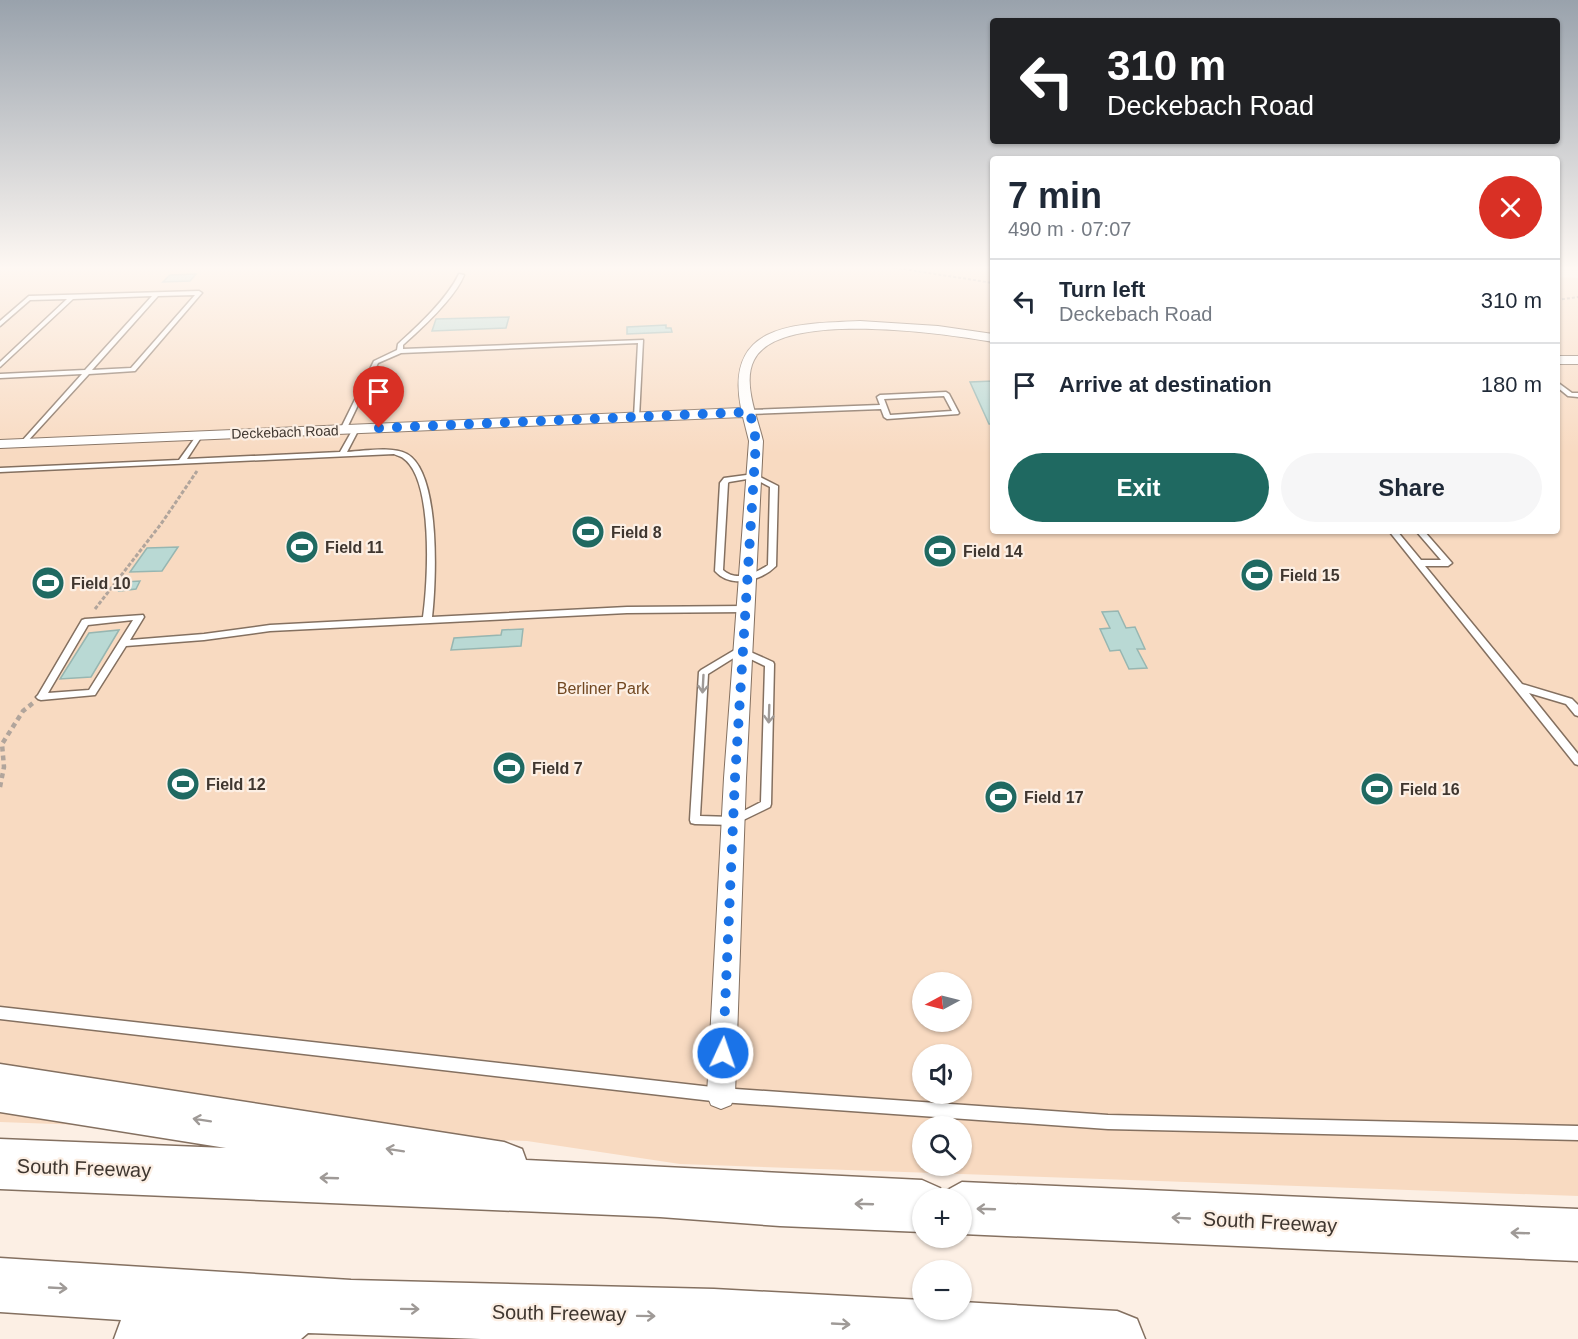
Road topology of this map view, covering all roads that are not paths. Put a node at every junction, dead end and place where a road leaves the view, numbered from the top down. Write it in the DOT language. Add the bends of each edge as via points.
graph roads {
  1 [pos="39,328"];
  2 [pos="126,328"];
  3 [pos="169,328"];
  4 [pos="419,328"];
  5 [pos="810,328"];
  6 [pos="907,328"];
  7 [pos="990,338"];
  8 [pos="399,351"];
  9 [pos="1560,360"];
  10 [pos="1578,360"];
  11 [pos="0,365"];
  12 [pos="86,372"];
  13 [pos="0,376"];
  14 [pos="1560,387"];
  15 [pos="1578,394"];
  16 [pos="884,407"];
  17 [pos="750,412"];
  18 [pos="637,417"];
  19 [pos="350,429"];
  20 [pos="199,436"];
  21 [pos="23,443"];
  22 [pos="0,444"];
  23 [pos="343,454"];
  24 [pos="182,461"];
  25 [pos="0,470"];
  26 [pos="754,476"];
  27 [pos="1396,534"];
  28 [pos="1423,534"];
  29 [pos="1419,563"];
  30 [pos="748,580"];
  31 [pos="746,609"];
  32 [pos="428,620"];
  33 [pos="125,643"];
  34 [pos="743,650"];
  35 [pos="1518,686"];
  36 [pos="1578,712"];
  37 [pos="1578,761"];
  38 [pos="733,821"];
  39 [pos="0,1013"];
  40 [pos="0,1088"];
  41 [pos="721,1095"];
  42 [pos="1578,1133"];
  43 [pos="0,1164"];
  44 [pos="660,1191"];
  45 [pos="912,1206"];
  46 [pos="972,1208"];
  47 [pos="1578,1235"];
  48 [pos="0,1285"];
  49 [pos="351,1308"];
  50 [pos="142,1339"];
  51 [pos="1118,1339"];
  1 -- 11 [label="lane"];
  2 -- 12 [label="lane"];
  3 -- 12 [label="lane" via="133,370"];
  4 -- 8 [label="lane" via="400,345"];
  5 -- 17 [label="street" via="776,335 760,343 748,358 745,377"];
  6 -- 7 [label="street"];
  8 -- 18 [label="lane" via="641,341"];
  8 -- 19 [label="lane" via="376,362"];
  9 -- 10 [label="street"];
  12 -- 13 [label="lane"];
  12 -- 21 [label="lane"];
  14 -- 15 [label="lane" via="1570,395"];
  16 -- 16 [label="lane" via="886,417 956,413 946,394 880,397"];
  16 -- 17 [label="lane"];
  17 -- 18 [label="street, Deckebach Road"];
  17 -- 26 [label="street" via="756,441"];
  18 -- 19 [label="street, Deckebach Road"];
  19 -- 20 [label="street, Deckebach Road"];
  19 -- 23 [label="lane"];
  20 -- 21 [label="street, Deckebach Road"];
  20 -- 24 [label="lane"];
  21 -- 22 [label="street, Deckebach Road"];
  23 -- 24 [label="lane"];
  23 -- 32 [label="lane" via="395,452 407,457 415,468 425,494 432,549"];
  24 -- 25 [label="lane"];
  26 -- 30 [label="street"];
  26 -- 30 [label="lane" via="725,480 723,494 719,571"];
  27 -- 29 [label="lane"];
  28 -- 29 [label="lane" via="1448,563"];
  29 -- 35 [label="lane"];
  30 -- 31 [label="street"];
  31 -- 32 [label="lane" via="627,610"];
  31 -- 34 [label="street"];
  32 -- 33 [label="lane" via="270,628"];
  33 -- 33 [label="lane" via="140,617 85,622 41,697 92,693"];
  34 -- 38 [label="street"];
  34 -- 38 [label="lane, one-way" via="770,664 766,804"];
  34 -- 38 [label="lane, one-way" via="704,672 695,820"];
  35 -- 36 [label="lane" via="1569,701"];
  35 -- 37 [label="lane"];
  38 -- 41 [label="street"];
  39 -- 41 [label="lane"];
  44 -- 40 [label="highway, one-way"];
  41 -- 42 [label="lane" via="1108,1122"];
  44 -- 43 [label="highway, South Freeway, one-way"];
  45 -- 44 [label="highway, South Freeway, one-way"];
  47 -- 46 [label="highway, South Freeway, one-way"];
  48 -- 49 [label="highway, South Freeway, one-way"];
  49 -- 50 [label="highway"];
  49 -- 51 [label="highway, South Freeway, one-way" via="714,1317"];
}
